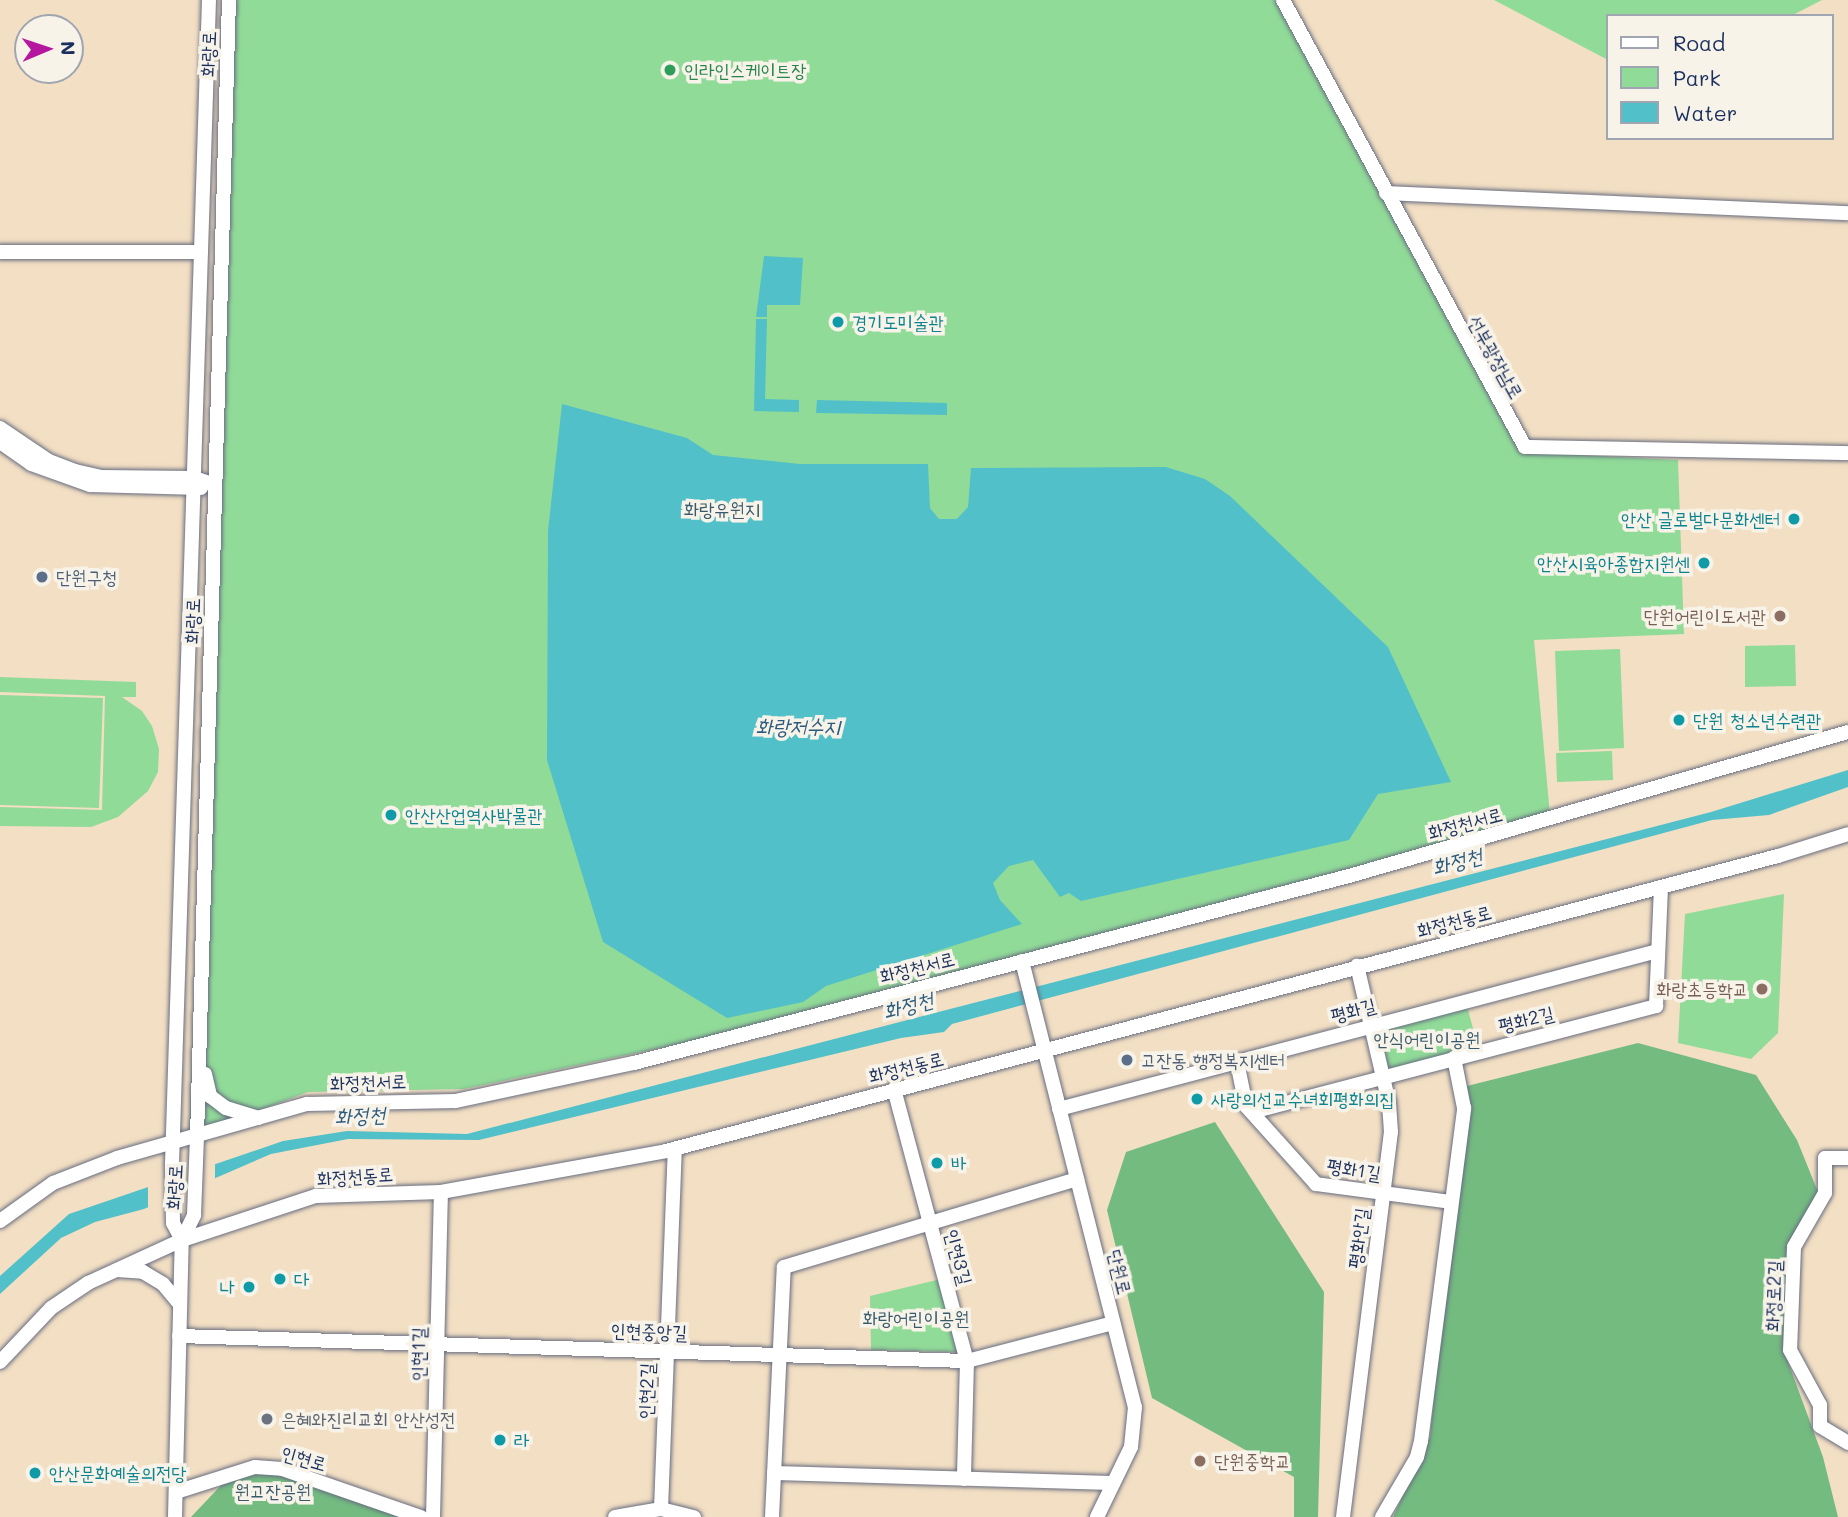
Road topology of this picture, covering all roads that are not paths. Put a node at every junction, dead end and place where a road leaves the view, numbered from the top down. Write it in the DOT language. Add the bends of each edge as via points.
graph roads {
  1 [pos="209,0"];
  2 [pos="229,0"];
  3 [pos="1283,0"];
  4 [pos="1386,193"];
  5 [pos="1848,213"];
  6 [pos="0,252"];
  7 [pos="201,252"];
  8 [pos="0,428"];
  9 [pos="0,442"];
  10 [pos="1848,453"];
  11 [pos="194,484"];
  12 [pos="215,485"];
  13 [pos="1848,732"];
  14 [pos="1848,834"];
  15 [pos="1661,887"];
  16 [pos="1658,951"];
  17 [pos="1357,966"];
  18 [pos="1023,967"];
  19 [pos="1372,1025"];
  20 [pos="200,1040"];
  21 [pos="1045,1052"];
  22 [pos="1454,1058"];
  23 [pos="1237,1062"];
  24 [pos="1383,1076"];
  25 [pos="894,1089"];
  26 [pos="1059,1109"];
  27 [pos="1252,1112"];
  28 [pos="260,1119"];
  29 [pos="197,1137"];
  30 [pos="174,1144"];
  31 [pos="675,1149"];
  32 [pos="1848,1158"];
  33 [pos="1077,1179"];
  34 [pos="441,1192"];
  35 [pos="1383,1193"];
  36 [pos="1451,1202"];
  37 [pos="0,1220"];
  38 [pos="930,1223"];
  39 [pos="182,1240"];
  40 [pos="116,1270"];
  41 [pos="180,1304"];
  42 [pos="1113,1323"];
  43 [pos="179,1336"];
  44 [pos="437,1344"];
  45 [pos="667,1351"];
  46 [pos="780,1355"];
  47 [pos="967,1361"];
  48 [pos="0,1362"];
  49 [pos="1848,1443"];
  50 [pos="774,1473"];
  51 [pos="964,1479"];
  52 [pos="1113,1483"];
  53 [pos="176,1492"];
  54 [pos="661,1509"];
  55 [pos="175,1517"];
  56 [pos="421,1517"];
  57 [pos="433,1517"];
  58 [pos="615,1517"];
  59 [pos="694,1517"];
  60 [pos="772,1517"];
  61 [pos="1097,1517"];
  62 [pos="1343,1517"];
  63 [pos="1382,1517"];
  1 -- 7 [label="street, 화랑로"];
  2 -- 12 [label="street, 화랑로"];
  3 -- 4 [label="street, 선부광장남로"];
  4 -- 5 [label="street"];
  4 -- 10 [label="street, 선부광장남로" via="1525,447"];
  6 -- 7 [label="street"];
  7 -- 11 [label="street, 화랑로"];
  8 -- 11 [label="street" via="49,461 75,471"];
  9 -- 11 [label="street" via="31,464 90,485"];
  11 -- 12 [label="street"];
  11 -- 30 [label="street, 화랑로"];
  12 -- 20 [label="street, 화랑로"];
  13 -- 18 [label="street, 화정천서로" via="1583,812"];
  14 -- 15 [label="street, 화정천동로"];
  15 -- 16 [label="street, 평화2길"];
  15 -- 17 [label="street, 화정천동로"];
  16 -- 19 [label="street, 평화길"];
  16 -- 22 [label="street, 평화2길" via="1656,1006"];
  17 -- 19 [label="street, 평화안길"];
  17 -- 21 [label="street, 화정천동로"];
  18 -- 21 [label="street, 단원로"];
  18 -- 28 [label="street, 화정천서로" via="512,1092 456,1101 307,1104"];
  19 -- 23 [label="street, 평화길"];
  19 -- 24 [label="street, 평화안길"];
  20 -- 28 [label="street" via="210,1096 226,1108"];
  20 -- 29 [label="street, 화랑로"];
  21 -- 25 [label="street, 화정천동로"];
  21 -- 26 [label="street, 단원로"];
  22 -- 24 [label="street, 평화2길"];
  22 -- 36 [label="street" via="1464,1108"];
  23 -- 26 [label="street, 평화길"];
  23 -- 27 [label="street, 평화1길" via="1246,1106"];
  24 -- 27 [label="street, 평화2길"];
  24 -- 35 [label="street, 평화안길" via="1391,1132"];
  25 -- 31 [label="street, 화정천동로"];
  25 -- 38 [label="street, 인현3길"];
  26 -- 33 [label="street, 단원로"];
  27 -- 35 [label="street, 평화1길" via="1317,1184"];
  28 -- 29 [label="street, 화정천서로"];
  29 -- 30 [label="street, 화정천서로"];
  29 -- 39 [label="street, 화랑로" via="194,1215"];
  30 -- 37 [label="street, 화정천서로" via="117,1158 53,1183"];
  30 -- 39 [label="street, 화랑로" via="173,1223"];
  31 -- 34 [label="street, 화정천동로"];
  31 -- 45 [label="street, 인현2길"];
  32 -- 49 [label="street, 화정로2길" via="1825,1158 1825,1193 1794,1247 1790,1350 1820,1405 1820,1426"];
  33 -- 38 [label="street"];
  33 -- 42 [label="street, 단원로"];
  34 -- 39 [label="street, 화정천동로" via="316,1196"];
  34 -- 44 [label="street, 인현1길"];
  35 -- 36 [label="street, 평화1길"];
  35 -- 62 [label="street, 평화안길"];
  36 -- 63 [label="street" via="1421,1441 1417,1457"];
  38 -- 46 [label="street" via="785,1267"];
  38 -- 47 [label="street, 인현3길"];
  39 -- 40 [label="street, 화정천동로"];
  39 -- 41 [label="street, 화랑로"];
  40 -- 41 [label="street" via="143,1272 163,1284"];
  40 -- 48 [label="street, 화정천동로" via="51,1308"];
  41 -- 43 [label="street, 화랑로"];
  42 -- 47 [label="street, 인현중앙길"];
  42 -- 52 [label="street, 단원로" via="1135,1407 1131,1447"];
  43 -- 44 [label="street, 인현중앙길"];
  43 -- 53 [label="street, 화랑로"];
  44 -- 45 [label="street, 인현중앙길"];
  44 -- 57 [label="street, 인현1길"];
  45 -- 46 [label="street, 인현중앙길"];
  45 -- 54 [label="street, 인현2길"];
  46 -- 47 [label="street, 인현중앙길"];
  46 -- 50 [label="street"];
  47 -- 51 [label="street, 인현3길"];
  50 -- 51 [label="street"];
  50 -- 60 [label="street"];
  51 -- 52 [label="street"];
  52 -- 61 [label="street, 단원로"];
  53 -- 55 [label="street, 화랑로"];
  53 -- 56 [label="street, 인현로" via="255,1467 282,1469"];
  54 -- 58 [label="street"];
  54 -- 59 [label="street"];
}
